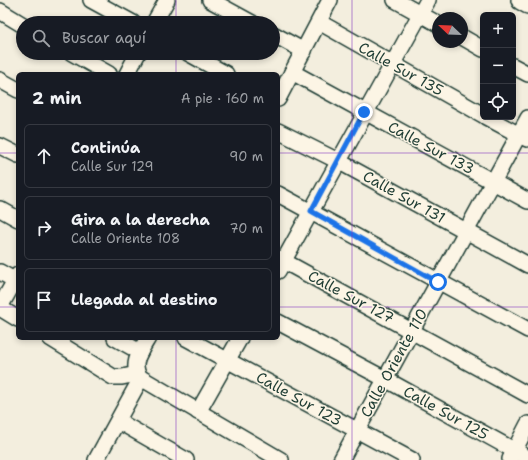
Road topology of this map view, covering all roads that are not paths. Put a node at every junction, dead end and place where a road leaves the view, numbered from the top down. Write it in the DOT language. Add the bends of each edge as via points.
graph roads {
  1 [pos="91,0"];
  2 [pos="166,0"];
  3 [pos="210,0"];
  4 [pos="329,0"];
  5 [pos="395,0"];
  6 [pos="428,0"];
  7 [pos="521,0"];
  8 [pos="528,4"];
  9 [pos="0,11"];
  10 [pos="420,14"];
  11 [pos="120,16"];
  12 [pos="158,16"];
  13 [pos="239,16"];
  14 [pos="16,21"];
  15 [pos="432,21"];
  16 [pos="319,22"];
  17 [pos="280,38"];
  18 [pos="468,40"];
  19 [pos="481,48"];
  20 [pos="304,51"];
  21 [pos="84,60"];
  22 [pos="134,60"];
  23 [pos="201,60"];
  24 [pos="391,64"];
  25 [pos="516,68"];
  26 [pos="105,72"];
  27 [pos="128,72"];
  28 [pos="222,72"];
  29 [pos="292,72"];
  30 [pos="528,74"];
  31 [pos="0,80"];
  32 [pos="16,89"];
  33 [pos="280,95"];
  34 [pos="364,112"];
  35 [pos="480,113"];
  36 [pos="528,118"];
  37 [pos="492,120"];
  38 [pos="280,132"];
  39 [pos="523,137"];
  40 [pos="0,146"];
  41 [pos="16,154"];
  42 [pos="338,161"];
  43 [pos="493,182"];
  44 [pos="280,195"];
  45 [pos="528,201"];
  46 [pos="0,209"];
  47 [pos="311,211"];
  48 [pos="16,218"];
  49 [pos="466,231"];
  50 [pos="280,264"];
  51 [pos="528,265"];
  52 [pos="0,272"];
  53 [pos="16,279"];
  54 [pos="16,281"];
  55 [pos="438,282"];
  56 [pos="0,308"];
  57 [pos="16,318"];
  58 [pos="280,323"];
  59 [pos="412,330"];
  60 [pos="528,330"];
  61 [pos="53,340"];
  62 [pos="119,340"];
  63 [pos="147,340"];
  64 [pos="190,340"];
  65 [pos="239,340"];
  66 [pos="140,352"];
  67 [pos="229,360"];
  68 [pos="139,376"];
  69 [pos="385,379"];
  70 [pos="528,395"];
  71 [pos="198,412"];
  72 [pos="118,421"];
  73 [pos="528,424"];
  74 [pos="357,430"];
  75 [pos="512,455"];
  76 [pos="528,458"];
  77 [pos="96,460"];
  78 [pos="186,460"];
  79 [pos="281,460"];
  80 [pos="341,460"];
  81 [pos="412,460"];
  1 -- 11 [label="street"];
  2 -- 12 [label="street"];
  3 -- 13 [label="street"];
  4 -- 16 [label="street"];
  5 -- 10 [label="street"];
  6 -- 10 [label="street"];
  7 -- 8 [label="main road"];
  9 -- 14 [label="street"];
  10 -- 15 [label="street"];
  10 -- 24 [label="street"];
  16 -- 20 [label="street"];
  16 -- 24 [label="street, Calle Sur 135"];
  17 -- 20 [label="street"];
  18 -- 19 [label="street"];
  20 -- 29 [label="street"];
  21 -- 26 [label="street"];
  22 -- 27 [label="street"];
  23 -- 28 [label="street"];
  24 -- 34 [label="street"];
  24 -- 35 [label="street, Calle Sur 135"];
  25 -- 30 [label="street"];
  29 -- 33 [label="street"];
  29 -- 34 [label="street, Calle Sur 133"];
  31 -- 32 [label="street"];
  34 -- 42 [label="street"];
  34 -- 43 [label="street, Calle Sur 133"];
  36 -- 39 [label="street, Calle Oriente 110"];
  37 -- 39 [label="street"];
  38 -- 42 [label="street, Calle Sur 131"];
  39 -- 43 [label="street, Calle Oriente 110"];
  40 -- 41 [label="street"];
  42 -- 47 [label="street"];
  42 -- 49 [label="street, Calle Sur 131"];
  43 -- 45 [label="street, Calle Sur 133"];
  43 -- 49 [label="street, Calle Oriente 110"];
  44 -- 47 [label="street"];
  46 -- 48 [label="street"];
  47 -- 50 [label="street"];
  47 -- 55 [label="street"];
  49 -- 51 [label="street, Calle Sur 131"];
  49 -- 55 [label="street, Calle Oriente 110"];
  50 -- 59 [label="street, Calle Sur 127"];
  52 -- 53 [label="street"];
  54 -- 56 [label="street"];
  55 -- 59 [label="street, Calle Oriente 110"];
  55 -- 60 [label="street"];
  56 -- 57 [label="street"];
  58 -- 69 [label="street, Calle Sur 125"];
  59 -- 69 [label="street, Calle Oriente 110"];
  59 -- 70 [label="street, Calle Sur 127"];
  61 -- 68 [label="street" via="113,376"];
  62 -- 66 [label="street"];
  63 -- 66 [label="street"];
  64 -- 67 [label="street, Calle Sur 123"];
  65 -- 67 [label="street"];
  66 -- 68 [label="street" via="135,368"];
  67 -- 71 [label="street"];
  67 -- 74 [label="street, Calle Sur 123"];
  68 -- 71 [label="street"];
  68 -- 72 [label="street"];
  69 -- 74 [label="street, Calle Oriente 110"];
  69 -- 75 [label="street, Calle Sur 125"];
  71 -- 79 [label="street"];
  72 -- 77 [label="street"];
  72 -- 78 [label="street"];
  73 -- 75 [label="street"];
  74 -- 80 [label="street, Calle Oriente 110"];
  74 -- 81 [label="street, Calle Sur 123"];
  75 -- 76 [label="street, Calle Sur 125"];
}
